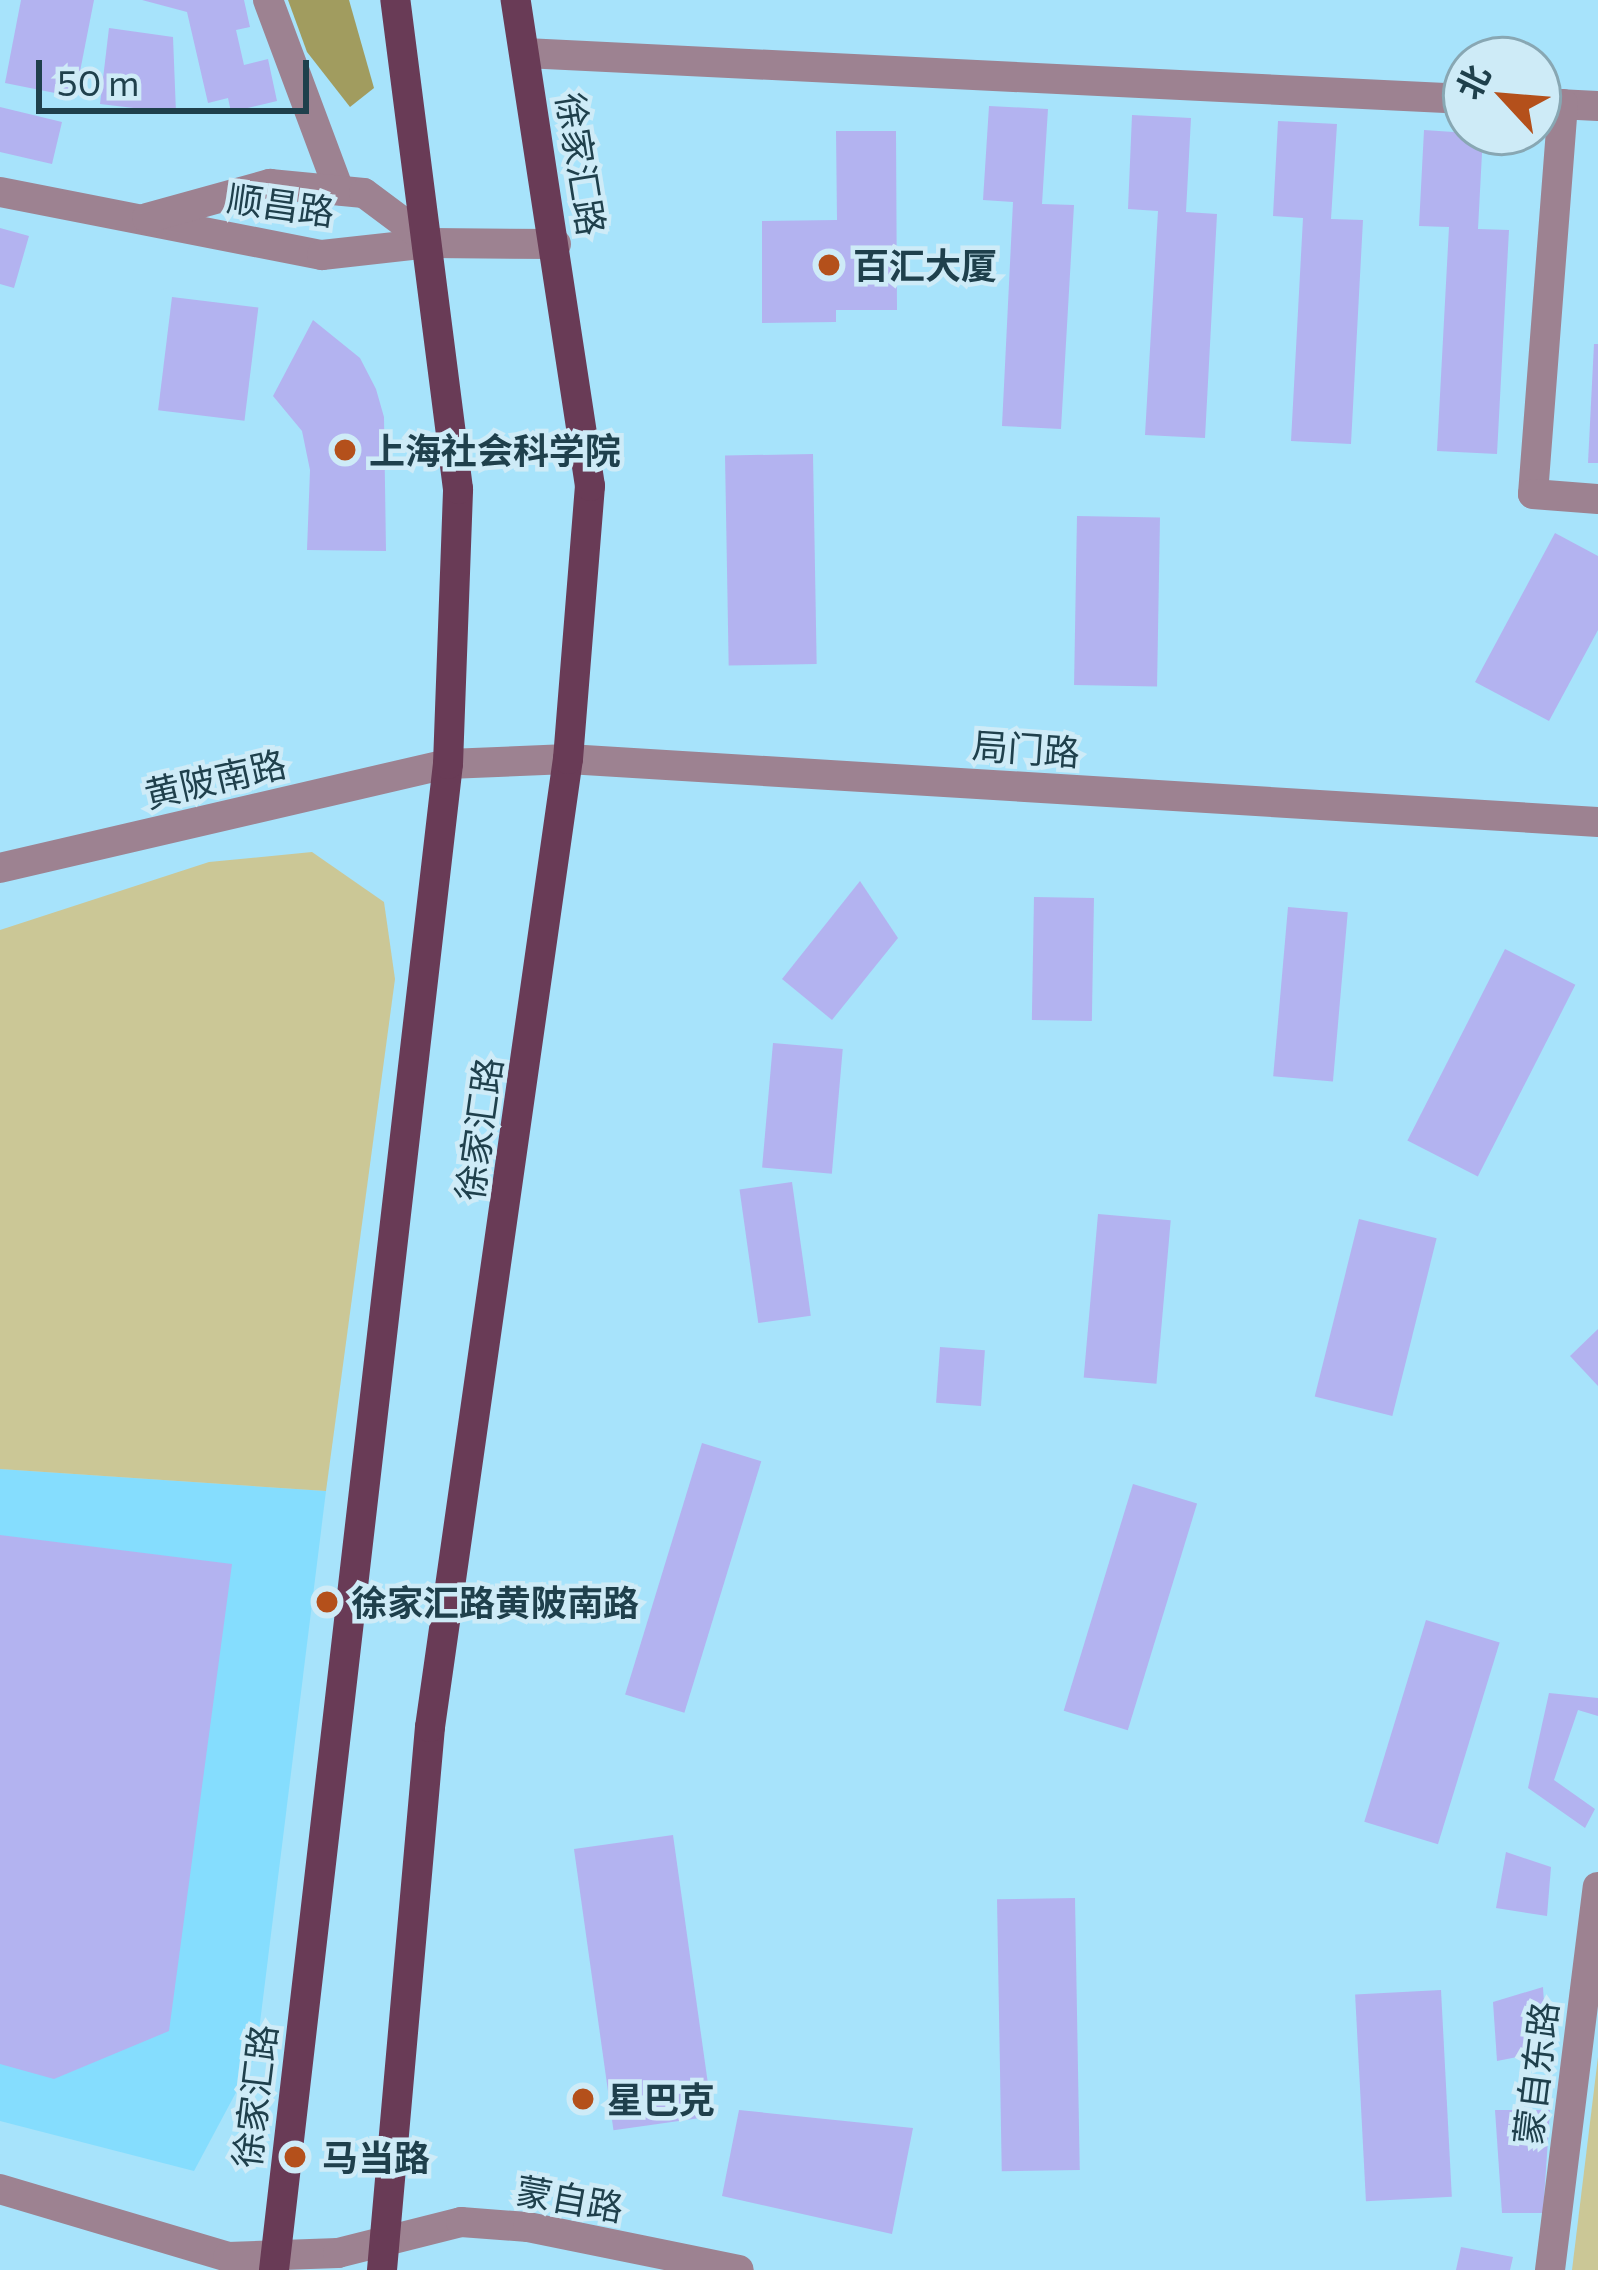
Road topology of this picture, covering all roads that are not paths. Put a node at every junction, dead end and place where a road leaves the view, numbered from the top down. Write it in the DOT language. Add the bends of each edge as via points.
graph roads {
  1 [pos="268,0"];
  2 [pos="395,0"];
  3 [pos="516,0"];
  4 [pos="525,53"];
  5 [pos="1442,98"];
  6 [pos="1562,104"];
  7 [pos="1598,106"];
  8 [pos="1549,156"];
  9 [pos="339,190"];
  10 [pos="0,192"];
  11 [pos="139,220"];
  12 [pos="431,243"];
  13 [pos="556,244"];
  14 [pos="1598,499"];
  15 [pos="568,759"];
  16 [pos="448,764"];
  17 [pos="1598,822"];
  18 [pos="0,868"];
  19 [pos="1598,1886"];
  20 [pos="0,2189"];
  21 [pos="387,2235"];
  22 [pos="274,2265"];
  23 [pos="382,2270"];
  24 [pos="739,2270"];
  25 [pos="1550,2270"];
  1 -- 9 [label="street"];
  2 -- 12 [label="main road, 徐家汇路"];
  3 -- 4 [label="main road, 徐家汇路"];
  4 -- 5 [label="street"];
  4 -- 13 [label="main road, 徐家汇路"];
  6 -- 7 [label="street"];
  8 -- 14 [label="street" via="1533,494"];
  9 -- 11 [label="street" via="270,184"];
  9 -- 12 [label="street" via="364,193"];
  10 -- 11 [label="street, 顺昌路"];
  11 -- 12 [label="street, 顺昌路" via="322,255"];
  12 -- 13 [label="street, 顺昌路"];
  12 -- 16 [label="main road, 徐家汇路" via="458,489"];
  13 -- 15 [label="main road, 徐家汇路" via="590,486"];
  15 -- 16 [label="street, 局门路"];
  15 -- 17 [label="street, 局门路"];
  15 -- 21 [label="main road, 徐家汇路" via="430,1727"];
  16 -- 18 [label="street, 黄陂南路"];
  16 -- 22 [label="main road, 徐家汇路"];
  19 -- 25 [label="street, 蒙自东路"];
  20 -- 22 [label="street" via="181,2246"];
  21 -- 22 [label="street"];
  21 -- 23 [label="main road, 徐家汇路"];
  21 -- 24 [label="street, 蒙自路" via="461,2222 528,2227"];
}
